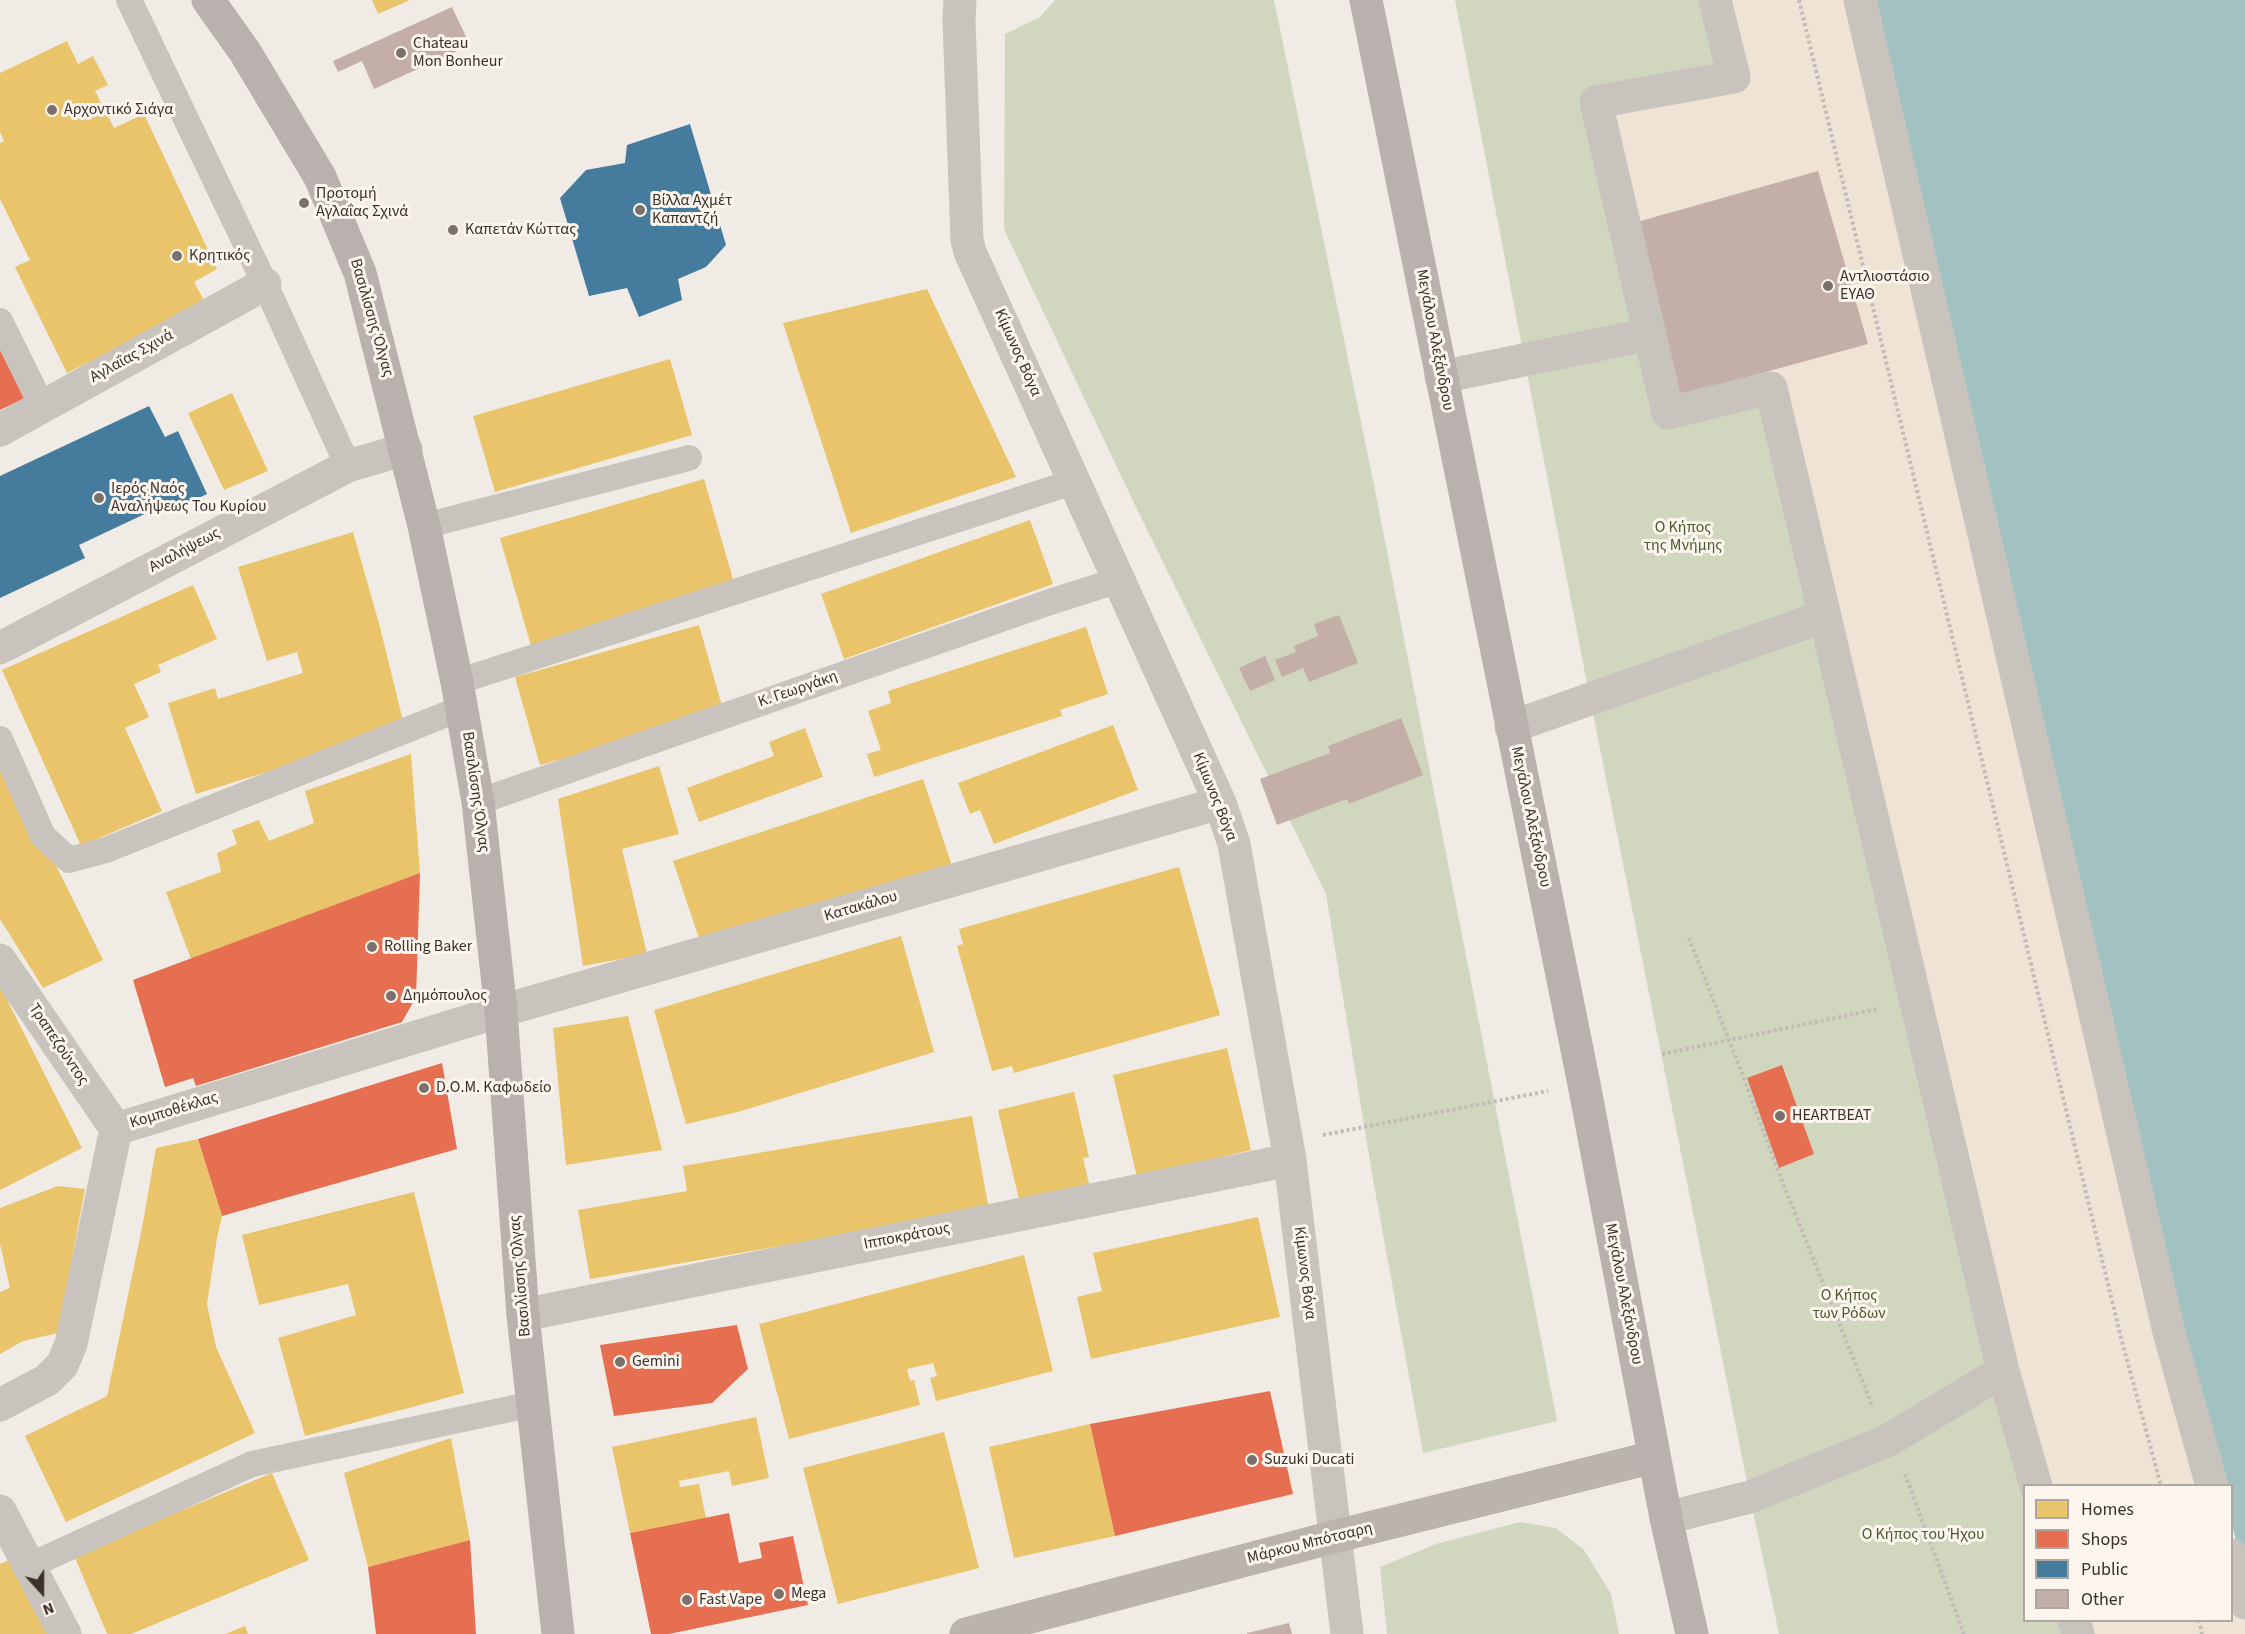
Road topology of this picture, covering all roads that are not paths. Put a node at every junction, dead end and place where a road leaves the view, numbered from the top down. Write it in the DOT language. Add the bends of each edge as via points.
graph roads {
  1 [pos="129,0"];
  2 [pos="208,0"];
  3 [pos="960,0"];
  4 [pos="1366,0"];
  5 [pos="1715,0"];
  6 [pos="1860,0"];
  7 [pos="265,284"];
  8 [pos="0,321"];
  9 [pos="1650,334"];
  10 [pos="1442,377"];
  11 [pos="42,406"];
  12 [pos="0,430"];
  13 [pos="406,449"];
  14 [pos="689,458"];
  15 [pos="348,466"];
  16 [pos="1073,482"];
  17 [pos="424,526"];
  18 [pos="1119,580"];
  19 [pos="1825,616"];
  20 [pos="0,648"];
  21 [pos="460,695"];
  22 [pos="1511,726"];
  23 [pos="0,739"];
  24 [pos="478,802"];
  25 [pos="1220,803"];
  26 [pos="0,960"];
  27 [pos="501,1011"];
  28 [pos="116,1129"];
  29 [pos="1289,1151"];
  30 [pos="523,1315"];
  31 [pos="2003,1371"];
  32 [pos="533,1404"];
  33 [pos="0,1405"];
  34 [pos="1654,1457"];
  35 [pos="2036,1484"];
  36 [pos="2212,1484"];
  37 [pos="0,1511"];
  38 [pos="1666,1518"];
  39 [pos="1337,1536"];
  40 [pos="2233,1559"];
  41 [pos="31,1565"];
  42 [pos="2245,1603"];
  43 [pos="65,1634"];
  44 [pos="558,1634"];
  45 [pos="966,1634"];
  46 [pos="1347,1634"];
  47 [pos="1692,1634"];
  1 -- 7 [label="lane"];
  2 -- 13 [label="main road, Βασιλίσσης Όλγας" via="245,52 320,177 360,273"];
  3 -- 16 [label="street, Κίμωνος Βόγα" via="968,246"];
  4 -- 10 [label="main road, Μεγάλου Αλεξάνδρου"];
  5 -- 9 [label="street" via="1734,77 1596,102"];
  6 -- 36 [label="street" via="2169,1332"];
  7 -- 11 [label="street, Αγλαΐας Σχινά"];
  7 -- 15 [label="lane"];
  8 -- 11 [label="lane"];
  9 -- 10 [label="street"];
  9 -- 19 [label="street" via="1668,413 1771,388"];
  10 -- 22 [label="main road, Μεγάλου Αλεξάνδρου"];
  11 -- 12 [label="street, Αγλαΐας Σχινά"];
  13 -- 15 [label="street, Αναλήψεως"];
  13 -- 17 [label="main road, Βασιλίσσης Όλγας"];
  14 -- 17 [label="lane"];
  15 -- 20 [label="street, Αναλήψεως"];
  16 -- 18 [label="street, Κίμωνος Βόγα"];
  16 -- 21 [label="lane"];
  17 -- 21 [label="main road, Βασιλίσσης Όλγας"];
  18 -- 24 [label="lane, Κ. Γεωργάκη"];
  18 -- 25 [label="street, Κίμωνος Βόγα"];
  19 -- 22 [label="street"];
  19 -- 31 [label="street"];
  21 -- 23 [label="lane" via="106,850 69,860 43,836"];
  21 -- 24 [label="main road, Βασιλίσσης Όλγας"];
  22 -- 34 [label="main road, Μεγάλου Αλεξάνδρου"];
  24 -- 27 [label="main road, Βασιλίσσης Όλγας"];
  25 -- 27 [label="street, Κατακάλου"];
  25 -- 29 [label="street, Κίμωνος Βόγα" via="1234,844"];
  26 -- 28 [label="street, Τραπεζούντος"];
  27 -- 28 [label="street, Κομποθέκλας"];
  27 -- 30 [label="main road, Βασιλίσσης Όλγας"];
  28 -- 33 [label="street, Κομποθέκλας" via="71,1344 62,1365 47,1380"];
  29 -- 30 [label="street, Ιπποκράτους"];
  29 -- 39 [label="street, Κίμωνος Βόγα"];
  30 -- 32 [label="main road, Βασιλίσσης Όλγας"];
  31 -- 35 [label="street"];
  31 -- 38 [label="street" via="1890,1440 1750,1497"];
  32 -- 41 [label="lane" via="252,1464"];
  32 -- 44 [label="main road, Βασιλίσσης Όλγας"];
  34 -- 38 [label="main road, Μεγάλου Αλεξάνδρου"];
  34 -- 39 [label="main road, Μάρκου Μπότσαρη"];
  37 -- 41 [label="street"];
  38 -- 47 [label="main road, Μεγάλου Αλεξάνδρου"];
  39 -- 45 [label="main road, Μάρκου Μπότσαρη"];
  39 -- 46 [label="street, Κίμωνος Βόγα"];
  40 -- 42 [label="street"];
  41 -- 43 [label="street"];
}
